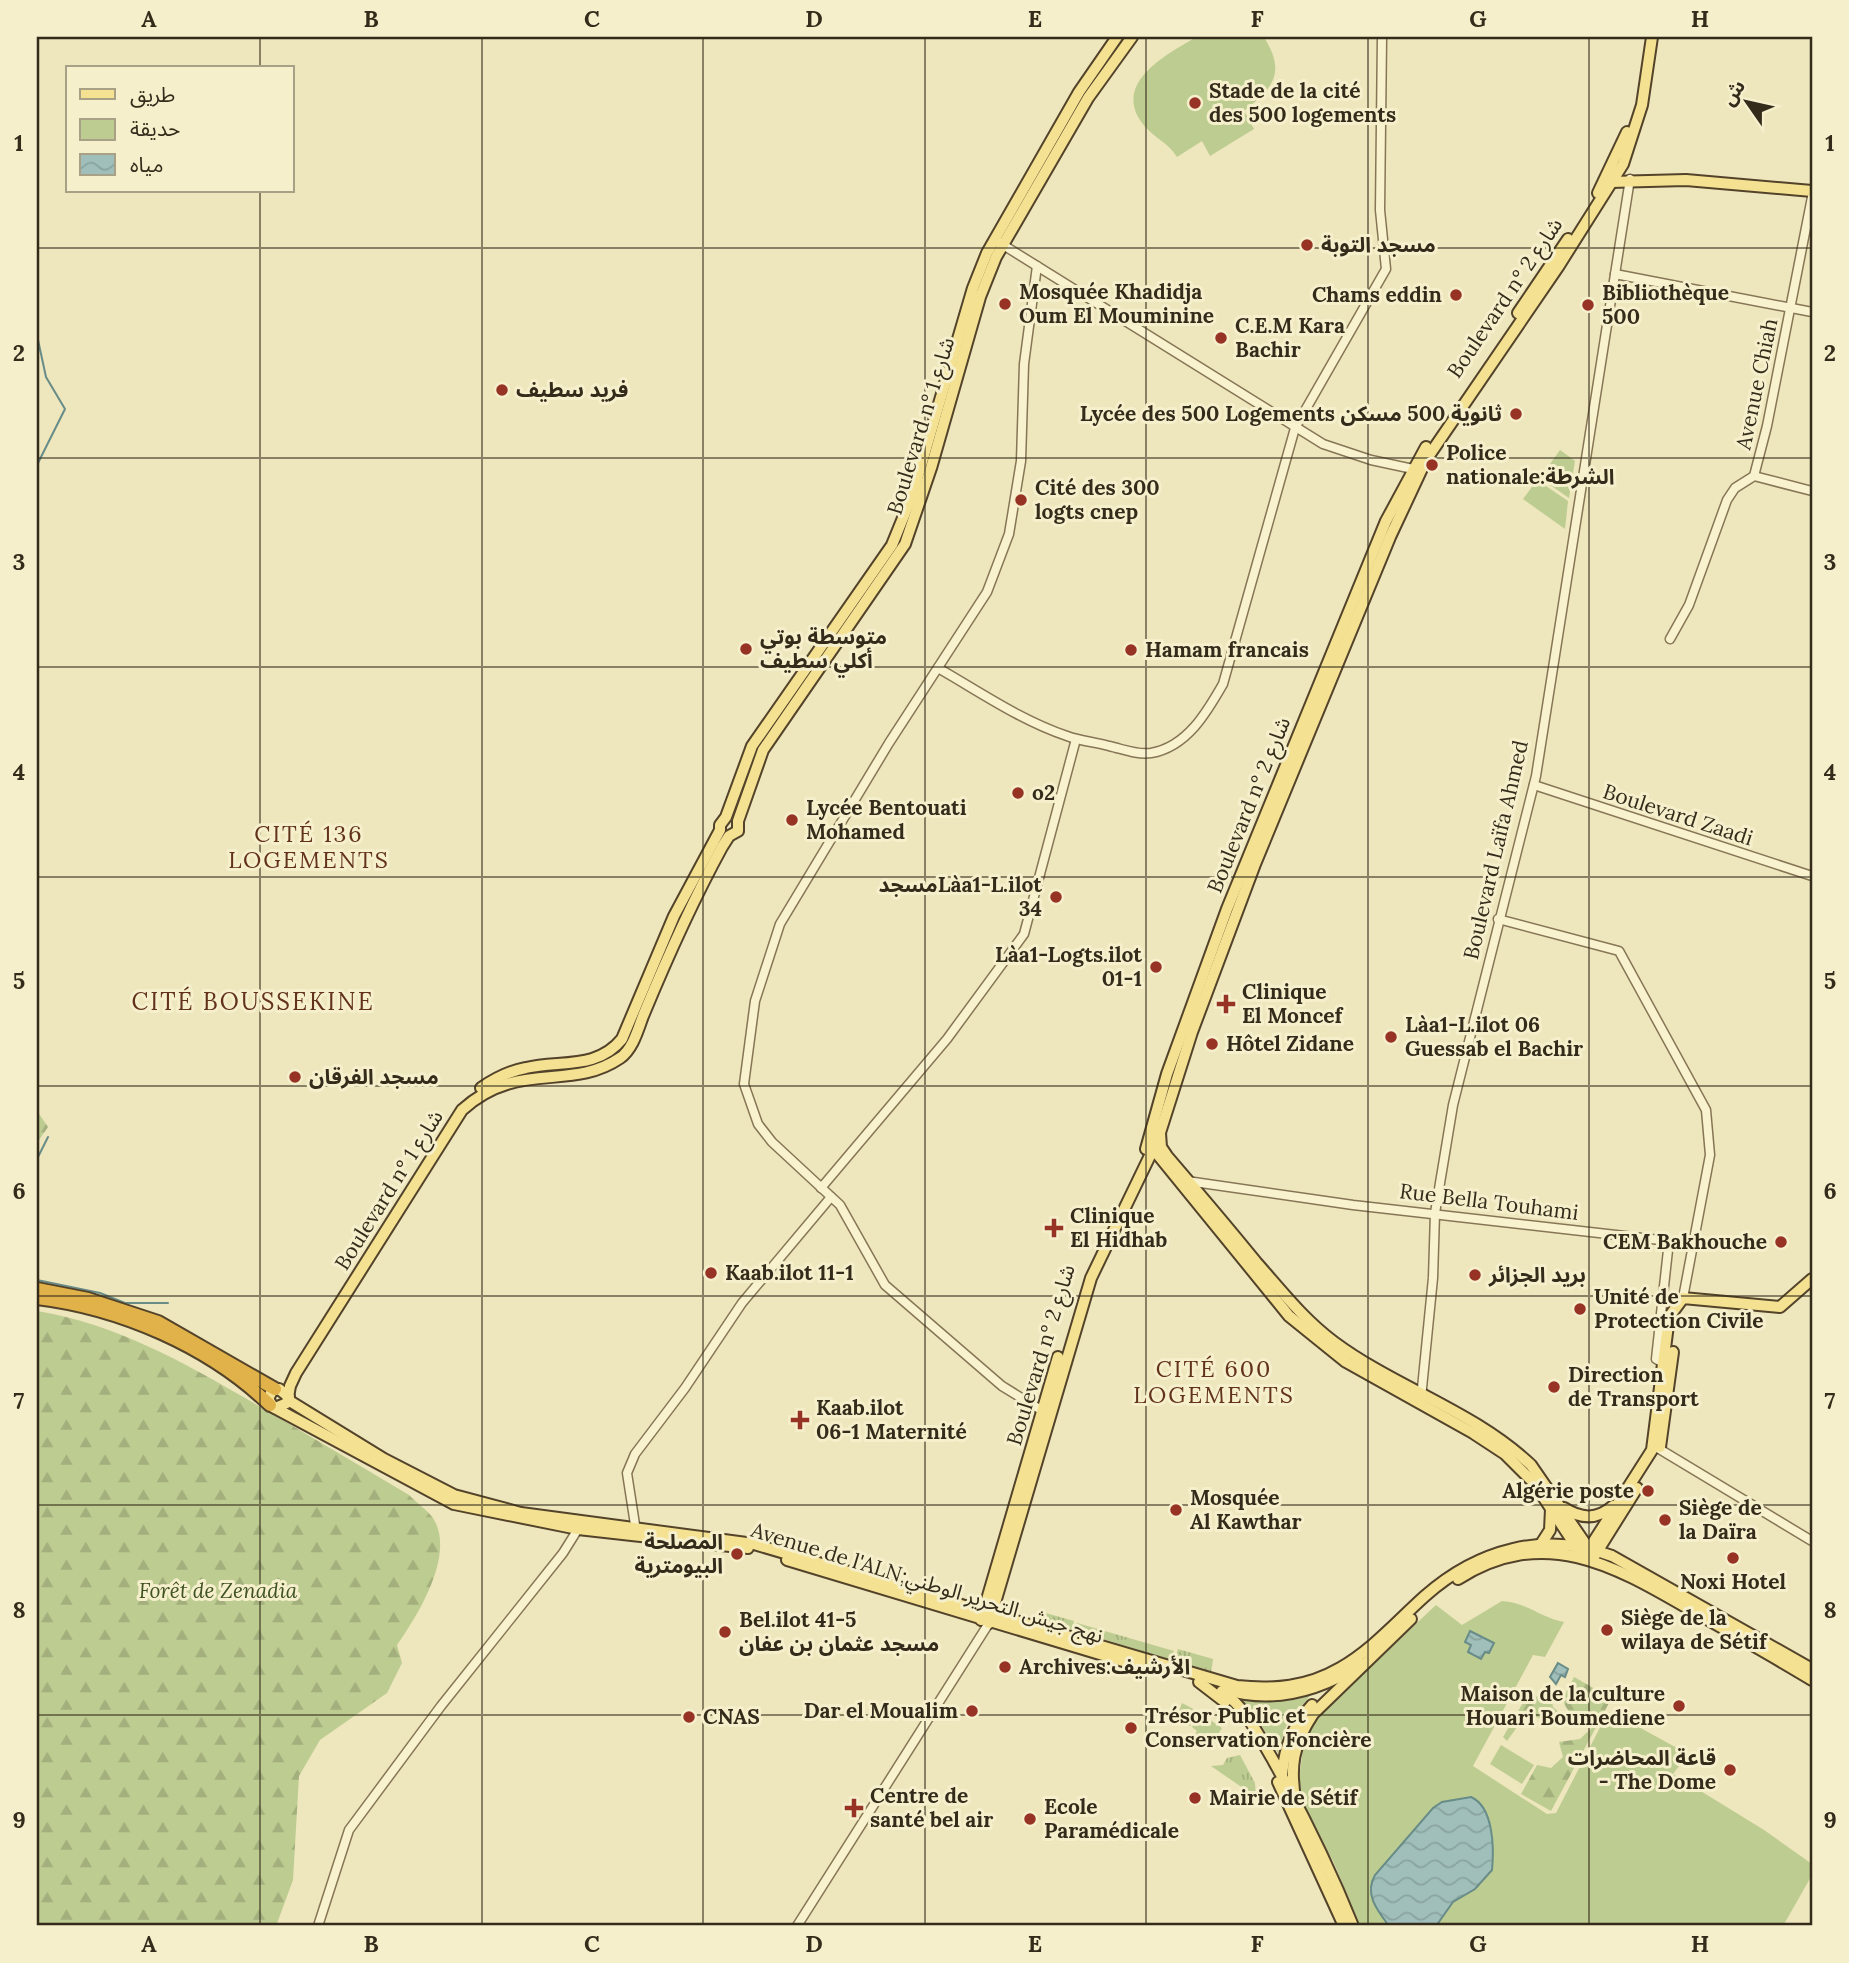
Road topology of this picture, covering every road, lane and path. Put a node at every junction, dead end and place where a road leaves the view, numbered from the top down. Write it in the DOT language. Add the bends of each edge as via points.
graph roads {
  1 [pos="1117,37"];
  2 [pos="1132,37"];
  3 [pos="1382,37"];
  4 [pos="1646,37"];
  5 [pos="1652,37"];
  6 [pos="1630,179"];
  7 [pos="1609,182"];
  8 [pos="1812,191"];
  9 [pos="1812,197"];
  10 [pos="998,242"];
  11 [pos="1037,266"];
  12 [pos="1615,274"];
  13 [pos="1791,306"];
  14 [pos="1812,312"];
  15 [pos="1295,428"];
  16 [pos="1413,469"];
  17 [pos="1754,476"];
  18 [pos="1812,491"];
  19 [pos="1670,639"];
  20 [pos="938,668"];
  21 [pos="1076,739"];
  22 [pos="1534,785"];
  23 [pos="726,817"];
  24 [pos="737,821"];
  25 [pos="725,833"];
  26 [pos="1812,876"];
  27 [pos="1498,919"];
  28 [pos="1154,1146"];
  29 [pos="1167,1170"];
  30 [pos="1143,1171"];
  31 [pos="1189,1182"];
  32 [pos="821,1188"];
  33 [pos="831,1197"];
  34 [pos="1435,1213"];
  35 [pos="1812,1279"];
  36 [pos="37,1289"];
  37 [pos="37,1298"];
  38 [pos="1680,1301"];
  39 [pos="1668,1364"];
  40 [pos="283,1394"];
  41 [pos="1421,1400"];
  42 [pos="273,1407"];
  43 [pos="1046,1413"];
  44 [pos="1657,1448"];
  45 [pos="1623,1497"];
  46 [pos="1556,1506"];
  47 [pos="578,1529"];
  48 [pos="636,1530"];
  49 [pos="1812,1541"];
  50 [pos="1541,1544"];
  51 [pos="1577,1547"];
  52 [pos="1590,1554"];
  53 [pos="986,1620"];
  54 [pos="1358,1662"];
  55 [pos="1812,1669"];
  56 [pos="1201,1680"];
  57 [pos="1336,1680"];
  58 [pos="1812,1680"];
  59 [pos="1216,1687"];
  60 [pos="1282,1775"];
  61 [pos="1291,1803"];
  62 [pos="318,1926"];
  63 [pos="797,1926"];
  64 [pos="1344,1926"];
  65 [pos="1353,1926"];
  1 -- 10 [label="main road, Boulevard n° شارع 1" via="1079,92"];
  2 -- 10 [label="main road, Boulevard n° شارع 1"];
  3 -- 15 [label="street" via="1380,210 1386,270"];
  4 -- 7 [label="main road, Boulevard n° شارع 2" via="1628,131"];
  5 -- 7 [label="main road, Boulevard n° شارع 2" via="1643,105 1623,164"];
  6 -- 7 [label="main road"];
  6 -- 8 [label="main road"];
  6 -- 12 [label="street, Boulevard Laïfa Ahmed"];
  7 -- 16 [label="main road, Boulevard n° شارع 2"];
  7 -- 28 [label="main road, Boulevard n° شارع 2" via="1426,460 1406,498 1255,864"];
  9 -- 13 [label="street, Avenue Chiah"];
  10 -- 11 [label="street"];
  10 -- 23 [label="main road, Boulevard n° شارع 1" via="973,288 912,496 892,545 752,746"];
  10 -- 24 [label="main road, Boulevard n° شارع 1" via="905,544 763,750"];
  11 -- 15 [label="street"];
  11 -- 20 [label="street" via="1024,364 1021,461 1009,534 987,592"];
  12 -- 13 [label="street"];
  12 -- 22 [label="street, Boulevard Laïfa Ahmed"];
  13 -- 14 [label="street"];
  13 -- 17 [label="street, Avenue Chiah"];
  15 -- 16 [label="street" via="1335,448"];
  15 -- 21 [label="street" via="1223,684 1202,718 1188,734 1152,753"];
  16 -- 28 [label="main road, Boulevard n° شارع 2" via="1386,521 1227,909 1167,1074"];
  17 -- 18 [label="street"];
  17 -- 19 [label="street, Avenue Chiah" via="1735,488 1727,500 1689,605"];
  20 -- 21 [label="street" via="1030,720"];
  20 -- 32 [label="street" via="807,874 780,924 755,1001 744,1084 749,1103 772,1142"];
  21 -- 32 [label="street" via="1024,934 947,1039"];
  22 -- 26 [label="street, Boulevard Zaadi"];
  22 -- 27 [label="street, Boulevard Laïfa Ahmed"];
  23 -- 24 [label="main road"];
  23 -- 25 [label="main road, Boulevard n° شارع 1" via="721,820"];
  24 -- 25 [label="main road, Boulevard n° شارع 1" via="738,831"];
  25 -- 40 [label="main road, Boulevard n° شارع 1" via="627,1052 592,1070 504,1083 462,1110"];
  27 -- 34 [label="street, Boulevard Laïfa Ahmed" via="1453,1105"];
  27 -- 38 [label="street" via="1619,951 1706,1110 1710,1155"];
  28 -- 29 [label="main road"];
  28 -- 30 [label="main road, Boulevard n° شارع 2"];
  28 -- 31 [label="main road"];
  28 -- 43 [label="main road, Boulevard n° شارع 2" via="1092,1257"];
  29 -- 30 [label="main road" via="1156,1164"];
  29 -- 31 [label="street, Rue Bella Touhami"];
  29 -- 41 [label="main road" via="1289,1316 1346,1362"];
  30 -- 43 [label="main road, Boulevard n° شارع 2" via="1091,1278"];
  31 -- 34 [label="street, Rue Bella Touhami"];
  31 -- 41 [label="main road" via="1297,1310"];
  32 -- 33 [label="street"];
  33 -- 43 [label="street" via="885,1285 1002,1386"];
  33 -- 48 [label="street" via="742,1303 635,1454 627,1473"];
  34 -- 39 [label="street, Rue Bella Touhami" via="1669,1241 1656,1359"];
  34 -- 41 [label="street, Boulevard Laïfa Ahmed"];
  35 -- 38 [label="main road" via="1780,1307"];
  36 -- 40 [label="highway" via="89,1299 158,1322"];
  37 -- 42 [label="highway" via="109,1313 154,1330 221,1368"];
  38 -- 39 [label="main road"];
  39 -- 44 [label="main road"];
  40 -- 42 [label="main road" via="285,1406"];
  40 -- 42 [label="main road, Boulevard n° شارع 1" via="269,1396"];
  40 -- 48 [label="main road" via="384,1459 454,1495 521,1513"];
  41 -- 46 [label="main road" via="1505,1454"];
  42 -- 47 [label="main road" via="454,1504"];
  43 -- 53 [label="main road, Boulevard n° شارع 2"];
  44 -- 45 [label="main road"];
  44 -- 49 [label="street"];
  44 -- 52 [label="main road"];
  45 -- 46 [label="main road" via="1592,1517"];
  45 -- 52 [label="main road"];
  46 -- 50 [label="main road"];
  46 -- 51 [label="main road"];
  46 -- 52 [label="main road"];
  47 -- 48 [label="main road"];
  47 -- 62 [label="street" via="349,1830"];
  48 -- 53 [label="main road, Avenue de l'ALN;نهج جيش التحرير الوطني" via="754,1544"];
  50 -- 51 [label="main road"];
  50 -- 54 [label="main road" via="1506,1549 1455,1573"];
  51 -- 52 [label="main road"];
  52 -- 54 [label="main road" via="1517,1556 1466,1574"];
  52 -- 55 [label="main road" via="1710,1608"];
  52 -- 58 [label="main road"];
  53 -- 56 [label="main road, Avenue de l'ALN;نهج جيش التحرير الوطني"];
  53 -- 63 [label="street"];
  54 -- 56 [label="main road, Avenue de l'ALN;نهج جيش التحرير الوطني" via="1289,1687 1257,1688"];
  54 -- 57 [label="main road"];
  54 -- 61 [label="main road" via="1303,1730 1291,1763"];
  56 -- 59 [label="main road"];
  56 -- 61 [label="main road" via="1246,1726"];
  57 -- 59 [label="main road" via="1296,1694 1273,1696 1250,1696"];
  57 -- 60 [label="main road" via="1292,1730"];
  59 -- 60 [label="main road" via="1249,1718"];
  60 -- 61 [label="main road"];
  61 -- 64 [label="main road"];
  61 -- 65 [label="main road" via="1328,1865"];
}
